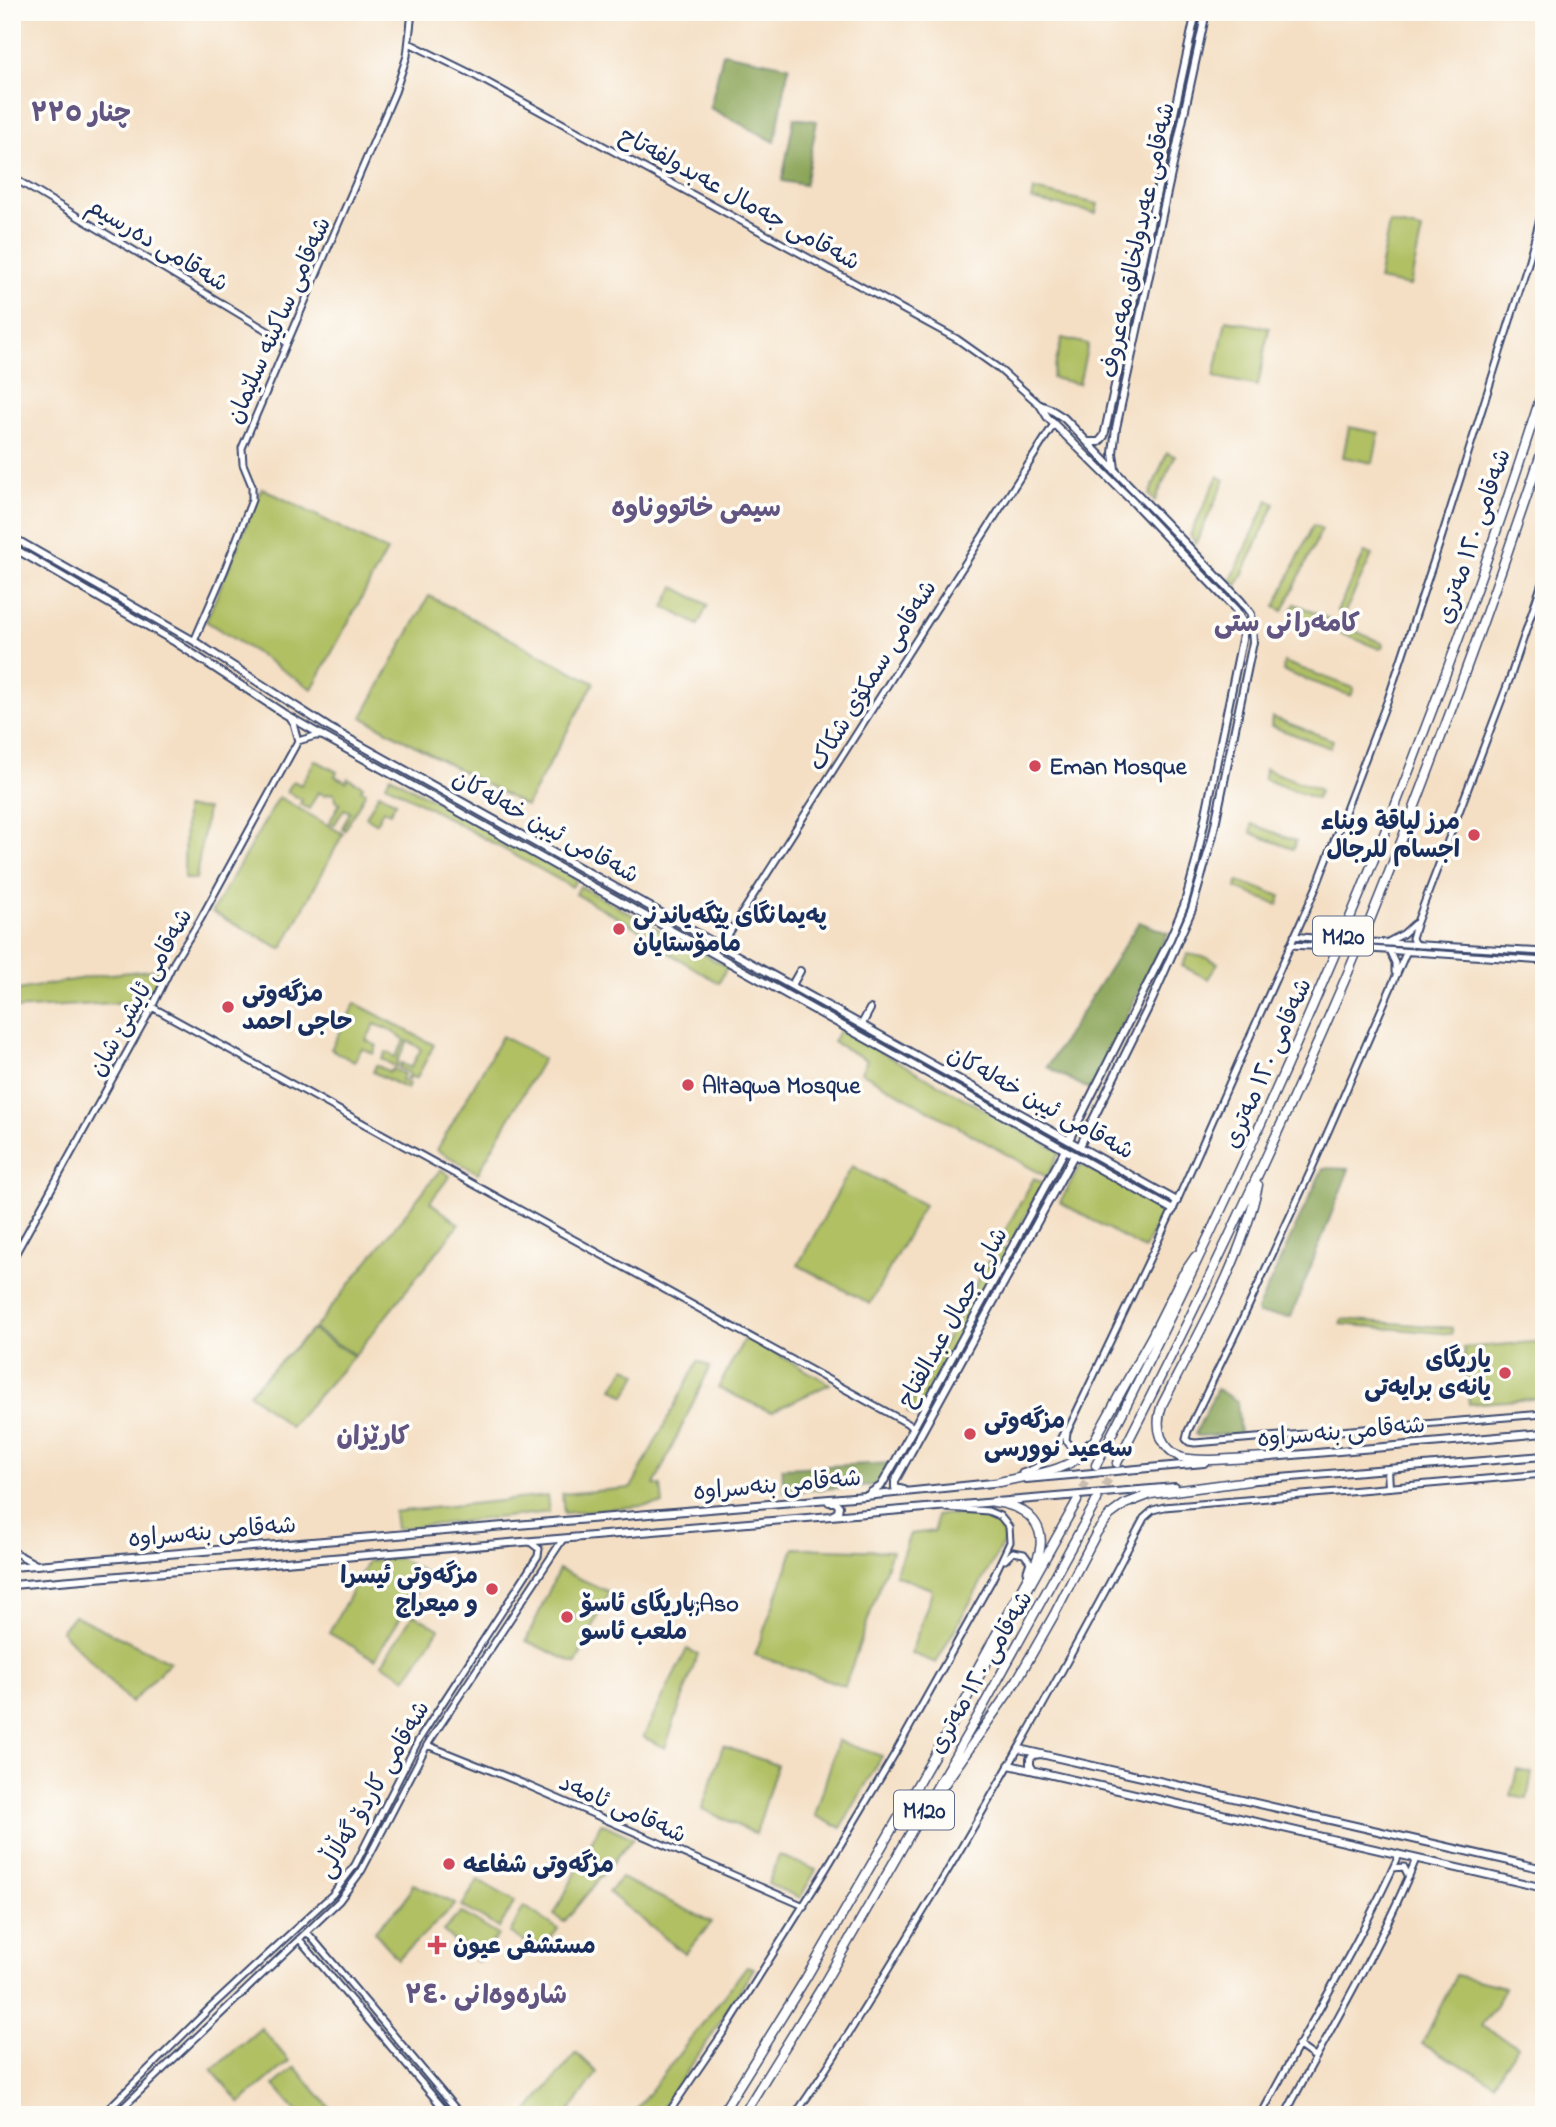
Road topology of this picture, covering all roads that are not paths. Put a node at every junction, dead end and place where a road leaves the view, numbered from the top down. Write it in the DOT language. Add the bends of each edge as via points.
graph roads {
  1 [pos="412,12"];
  2 [pos="1196,12"];
  3 [pos="1206,12"];
  4 [pos="1191,39"];
  5 [pos="1200,41"];
  6 [pos="409,43"];
  7 [pos="12,177"];
  8 [pos="1544,204"];
  9 [pos="1148,236"];
  10 [pos="1157,238"];
  11 [pos="286,342"];
  12 [pos="1544,386"];
  13 [pos="1040,405"];
  14 [pos="1054,424"];
  15 [pos="1087,442"];
  16 [pos="1544,445"];
  17 [pos="1119,475"];
  18 [pos="1140,496"];
  19 [pos="1133,503"];
  20 [pos="13,539"];
  21 [pos="12,547"];
  22 [pos="1544,577"];
  23 [pos="194,640"];
  24 [pos="267,689"];
  25 [pos="259,697"];
  26 [pos="283,713"];
  27 [pos="323,736"];
  28 [pos="344,736"];
  29 [pos="298,741"];
  30 [pos="339,745"];
  31 [pos="643,902"];
  32 [pos="655,909"];
  33 [pos="638,911"];
  34 [pos="650,918"];
  35 [pos="1417,922"];
  36 [pos="1294,936"];
  37 [pos="1383,943"];
  38 [pos="1290,945"];
  39 [pos="1419,945"];
  40 [pos="721,946"];
  41 [pos="1390,951"];
  42 [pos="1544,952"];
  43 [pos="1406,953"];
  44 [pos="1544,961"];
  45 [pos="800,971"];
  46 [pos="1395,976"];
  47 [pos="792,985"];
  48 [pos="152,1007"];
  49 [pos="870,1009"];
  50 [pos="862,1024"];
  51 [pos="895,1042"];
  52 [pos="889,1051"];
  53 [pos="953,1055"];
  54 [pos="945,1070"];
  55 [pos="1262,1123"];
  56 [pos="1069,1140"];
  57 [pos="1080,1146"];
  58 [pos="1065,1150"];
  59 [pos="1074,1155"];
  60 [pos="1261,1168"];
  61 [pos="1177,1201"];
  62 [pos="1173,1210"];
  63 [pos="12,1260"];
  64 [pos="973,1320"];
  65 [pos="981,1324"];
  66 [pos="1118,1399"];
  67 [pos="1079,1406"];
  68 [pos="1544,1414"];
  69 [pos="914,1427"];
  70 [pos="1544,1433"];
  71 [pos="1544,1456"];
  72 [pos="1264,1457"];
  73 [pos="1117,1463"];
  74 [pos="1096,1465"];
  75 [pos="1388,1470"];
  76 [pos="1544,1474"];
  77 [pos="1249,1481"];
  78 [pos="884,1482"];
  79 [pos="1000,1482"];
  80 [pos="975,1484"];
  81 [pos="894,1485"];
  82 [pos="1389,1487"];
  83 [pos="913,1491"];
  84 [pos="865,1496"];
  85 [pos="1097,1500"];
  86 [pos="805,1501"];
  87 [pos="1077,1501"];
  88 [pos="994,1502"];
  89 [pos="938,1507"];
  90 [pos="831,1516"];
  91 [pos="419,1534"];
  92 [pos="563,1539"];
  93 [pos="529,1541"];
  94 [pos="421,1550"];
  95 [pos="12,1551"];
  96 [pos="38,1565"];
  97 [pos="12,1567"];
  98 [pos="992,1580"];
  99 [pos="12,1585"];
  100 [pos="1015,1602"];
  101 [pos="450,1693"];
  102 [pos="457,1699"];
  103 [pos="428,1745"];
  104 [pos="1019,1749"];
  105 [pos="1042,1754"];
  106 [pos="1009,1765"];
  107 [pos="1037,1772"];
  108 [pos="910,1835"];
  109 [pos="880,1850"];
  110 [pos="1399,1854"];
  111 [pos="1416,1858"];
  112 [pos="1393,1868"];
  113 [pos="1544,1869"];
  114 [pos="1409,1877"];
  115 [pos="1544,1888"];
  116 [pos="804,1906"];
  117 [pos="307,1932"];
  118 [pos="299,1939"];
  119 [pos="254,1969"];
  120 [pos="260,1975"];
  121 [pos="1298,2046"];
  122 [pos="1315,2057"];
  123 [pos="102,2115"];
  124 [pos="115,2115"];
  125 [pos="449,2115"];
  126 [pos="461,2115"];
  127 [pos="667,2115"];
  128 [pos="721,2115"];
  129 [pos="743,2115"];
  130 [pos="796,2115"];
  131 [pos="1261,2115"];
  132 [pos="1285,2115"];
  1 -- 6 [label="street, شەقامی ساکینە سلێمان"];
  2 -- 4 [label="main road, شەقامی عەبدولخالق مەعروف"];
  3 -- 5 [label="main road, شەقامی عەبدولخالق مەعروف"];
  4 -- 5 [label="main road"];
  4 -- 9 [label="main road, شەقامی عەبدولخالق مەعروف"];
  5 -- 10 [label="main road, شەقامی عەبدولخالق مەعروف"];
  6 -- 11 [label="street, شەقامی ساکینە سلێمان" via="380,130"];
  6 -- 13 [label="street, شەقامی جەمال عەبدولفەتاح" via="957,340 1001,370"];
  7 -- 11 [label="street, شەقامی دەرسیم"];
  8 -- 36 [label="street" via="1388,699"];
  9 -- 10 [label="main road"];
  9 -- 15 [label="main road, شەقامی عەبدولخالق مەعروف" via="1104,436 1099,442"];
  10 -- 17 [label="main road, شەقامی عەبدولخالق مەعروف" via="1113,445"];
  11 -- 23 [label="street, شەقامی ساکینە سلێمان" via="242,448 253,486 252,500"];
  12 -- 55 [label="highway, شەقامی ١٢٠ مەتری / M120" via="1420,741 1347,927"];
  13 -- 14 [label="main road, شەقامی جەمال عەبدولفەتاح"];
  13 -- 15 [label="main road, شەقامی جەمال عەبدولفەتاح" via="1060,414"];
  14 -- 19 [label="main road, شەقامی جەمال عەبدولفەتاح"];
  14 -- 40 [label="street, شەقامی سمکۆی شکاک"];
  15 -- 17 [label="main road, شەقامی جەمال عەبدولفەتاح"];
  16 -- 60 [label="highway, شەقامی ١٢٠ مەتری / M120" via="1408,824"];
  17 -- 18 [label="main road, شەقامی جەمال عەبدولفەتاح"];
  18 -- 19 [label="main road"];
  18 -- 57 [label="main road, شەقامی جەمال عەبدولفەتاح" via="1246,607 1251,614 1253,642 1212,839 1189,919"];
  19 -- 56 [label="main road, شەقامی جەمال عەبدولفەتاح" via="1236,610 1244,630 1184,906"];
  20 -- 23 [label="main road, شەقامی ئیبن خەلەکان"];
  21 -- 25 [label="main road, شەقامی ئیبن خەلەکان"];
  22 -- 35 [label="street"];
  23 -- 24 [label="main road, شەقامی ئیبن خەلەکان"];
  24 -- 25 [label="main road"];
  24 -- 28 [label="main road, شەقامی ئیبن خەلەکان"];
  25 -- 26 [label="main road, شەقامی ئیبن خەلەکان"];
  26 -- 27 [label="main road, شەقامی ئیبن خەلەکان"];
  26 -- 29 [label="street" via="293,723"];
  27 -- 29 [label="street"];
  27 -- 30 [label="main road, شەقامی ئیبن خەلەکان"];
  28 -- 30 [label="main road"];
  28 -- 31 [label="main road, شەقامی ئیبن خەلەکان"];
  29 -- 48 [label="street, شەقامی ئایشێ شان"];
  30 -- 33 [label="main road, شەقامی ئیبن خەلەکان"];
  31 -- 32 [label="main road, شەقامی ئیبن خەلەکان"];
  31 -- 33 [label="main road"];
  32 -- 34 [label="main road"];
  32 -- 40 [label="main road, شەقامی ئیبن خەلەکان"];
  33 -- 34 [label="main road, شەقامی ئیبن خەلەکان"];
  34 -- 52 [label="main road, شەقامی ئیبن خەلەکان"];
  35 -- 37 [label="street"];
  35 -- 39 [label="street" via="1412,938"];
  36 -- 37 [label="street, bridge"];
  36 -- 38 [label="street"];
  37 -- 39 [label="street"];
  38 -- 41 [label="street, bridge"];
  38 -- 61 [label="street"];
  39 -- 42 [label="street"];
  40 -- 47 [label="main road, شەقامی ئیبن خەلەکان"];
  41 -- 43 [label="street"];
  41 -- 46 [label="street"];
  43 -- 44 [label="street"];
  43 -- 46 [label="street"];
  45 -- 47 [label="main road"];
  46 -- 68 [label="street" via="1186,1439 1195,1443"];
  47 -- 50 [label="main road, شەقامی ئیبن خەلەکان"];
  48 -- 63 [label="street, شەقامی ئایشێ شان"];
  48 -- 69 [label="street"];
  49 -- 50 [label="main road"];
  50 -- 51 [label="main road, شەقامی ئیبن خەلەکان"];
  51 -- 52 [label="main road"];
  51 -- 54 [label="main road, شەقامی ئیبن خەلەکان"];
  52 -- 58 [label="main road, شەقامی ئیبن خەلەکان"];
  53 -- 54 [label="main road"];
  54 -- 56 [label="main road, شەقامی ئیبن خەلەکان"];
  55 -- 66 [label="highway"];
  55 -- 74 [label="highway, شەقامی ١٢٠ مەتری / M120"];
  56 -- 57 [label="main road, شەقامی ئیبن خەلەکان"];
  57 -- 61 [label="main road, شەقامی ئیبن خەلەکان"];
  58 -- 59 [label="main road, شەقامی ئیبن خەلەکان"];
  58 -- 64 [label="main road, شارع جمال عبدالفتاح"];
  59 -- 62 [label="main road, شەقامی ئیبن خەلەکان"];
  59 -- 65 [label="main road, شارع جمال عبدالفتاح"];
  60 -- 72 [label="highway" via="1239,1248 1158,1421 1164,1443 1179,1456"];
  60 -- 73 [label="highway, شەقامی ١٢٠ مەتری / M120"];
  61 -- 62 [label="street"];
  62 -- 67 [label="street"];
  64 -- 65 [label="main road"];
  64 -- 69 [label="main road, شارع جمال عبدالفتاح"];
  65 -- 81 [label="main road, شارع جمال عبدالفتاح"];
  66 -- 67 [label="street" via="1089,1443 1077,1449 1066,1437"];
  66 -- 79 [label="highway" via="1094,1444 1081,1457 1058,1470"];
  67 -- 80 [label="street" via="1054,1452 1040,1466"];
  69 -- 78 [label="main road, شارع جمال عبدالفتاح"];
  70 -- 72 [label="main road, شەقامی بنەسراوە"];
  71 -- 75 [label="main road, شەقامی بنەسراوە"];
  72 -- 79 [label="main road, شەقامی بنەسراوە"];
  75 -- 77 [label="main road, شەقامی بنەسراوە"];
  75 -- 82 [label="main road"];
  76 -- 82 [label="street"];
  77 -- 88 [label="main road, شەقامی بنەسراوە"];
  77 -- 108 [label="highway" via="1151,1494 1110,1515 1017,1680"];
  78 -- 81 [label="main road"];
  78 -- 84 [label="main road, شارع جمال عبدالفتاح"];
  79 -- 80 [label="main road, شەقامی بنەسراوە"];
  80 -- 83 [label="main road, شەقامی بنەسراوە"];
  81 -- 83 [label="main road"];
  82 -- 104 [label="street" via="1153,1510 1144,1518"];
  83 -- 84 [label="main road, شەقامی بنەسراوە"];
  84 -- 86 [label="main road, شەقامی بنەسراوە"];
  85 -- 108 [label="highway, شەقامی ١٢٠ مەتری / M120"];
  86 -- 90 [label="main road" via="836,1503 839,1510"];
  86 -- 91 [label="main road, شەقامی بنەسراوە"];
  87 -- 109 [label="highway, شەقامی ١٢٠ مەتری / M120"];
  88 -- 89 [label="main road, شەقامی بنەسراوە"];
  88 -- 100 [label="highway" via="1016,1506 1028,1514 1040,1536 1040,1554"];
  89 -- 90 [label="main road, شەقامی بنەسراوە"];
  89 -- 98 [label="street" via="988,1511 1007,1523 1010,1542"];
  90 -- 92 [label="main road, شەقامی بنەسراوە"];
  91 -- 94 [label="main road"];
  91 -- 96 [label="main road, شەقامی بنەسراوە"];
  92 -- 93 [label="main road, شەقامی بنەسراوە"];
  92 -- 102 [label="street, شەقامی کاردۆ گەڵاڵی"];
  93 -- 94 [label="main road, شەقامی بنەسراوە"];
  93 -- 101 [label="street, شەقامی کاردۆ گەڵاڵی" via="539,1549 538,1556"];
  94 -- 99 [label="main road, شەقامی بنەسراوە"];
  95 -- 96 [label="street"];
  96 -- 97 [label="main road, شەقامی بنەسراوە"];
  98 -- 100 [label="street" via="1010,1554 1027,1556 1030,1562"];
  98 -- 116 [label="street"];
  100 -- 109 [label="highway"];
  101 -- 102 [label="street"];
  101 -- 119 [label="street, شەقامی کاردۆ گەڵاڵی" via="418,1741 355,1865 323,1905"];
  102 -- 103 [label="street, شەقامی کاردۆ گەڵاڵی"];
  103 -- 116 [label="street, شەقامی ئامەد"];
  103 -- 117 [label="street, شەقامی کاردۆ گەڵاڵی" via="362,1870"];
  104 -- 105 [label="main road"];
  104 -- 106 [label="street"];
  105 -- 107 [label="main road" via="1030,1760"];
  105 -- 113 [label="main road"];
  106 -- 107 [label="main road"];
  106 -- 130 [label="street" via="860,2017"];
  107 -- 110 [label="main road"];
  108 -- 129 [label="highway, شەقامی ١٢٠ مەتری / M120"];
  109 -- 128 [label="highway, شەقامی ١٢٠ مەتری / M120"];
  110 -- 111 [label="main road"];
  110 -- 112 [label="street"];
  111 -- 114 [label="street"];
  111 -- 115 [label="main road"];
  112 -- 114 [label="street" via="1404,1867"];
  112 -- 121 [label="street"];
  114 -- 122 [label="street"];
  116 -- 127 [label="street"];
  117 -- 118 [label="street, شەقامی کاردۆ گەڵاڵی"];
  117 -- 126 [label="street"];
  118 -- 120 [label="street, شەقامی کاردۆ گەڵاڵی"];
  118 -- 125 [label="street"];
  119 -- 120 [label="street"];
  119 -- 123 [label="street, شەقامی کاردۆ گەڵاڵی"];
  120 -- 124 [label="street, شەقامی کاردۆ گەڵاڵی"];
  121 -- 122 [label="street"];
  121 -- 131 [label="street"];
  122 -- 132 [label="street"];
}
